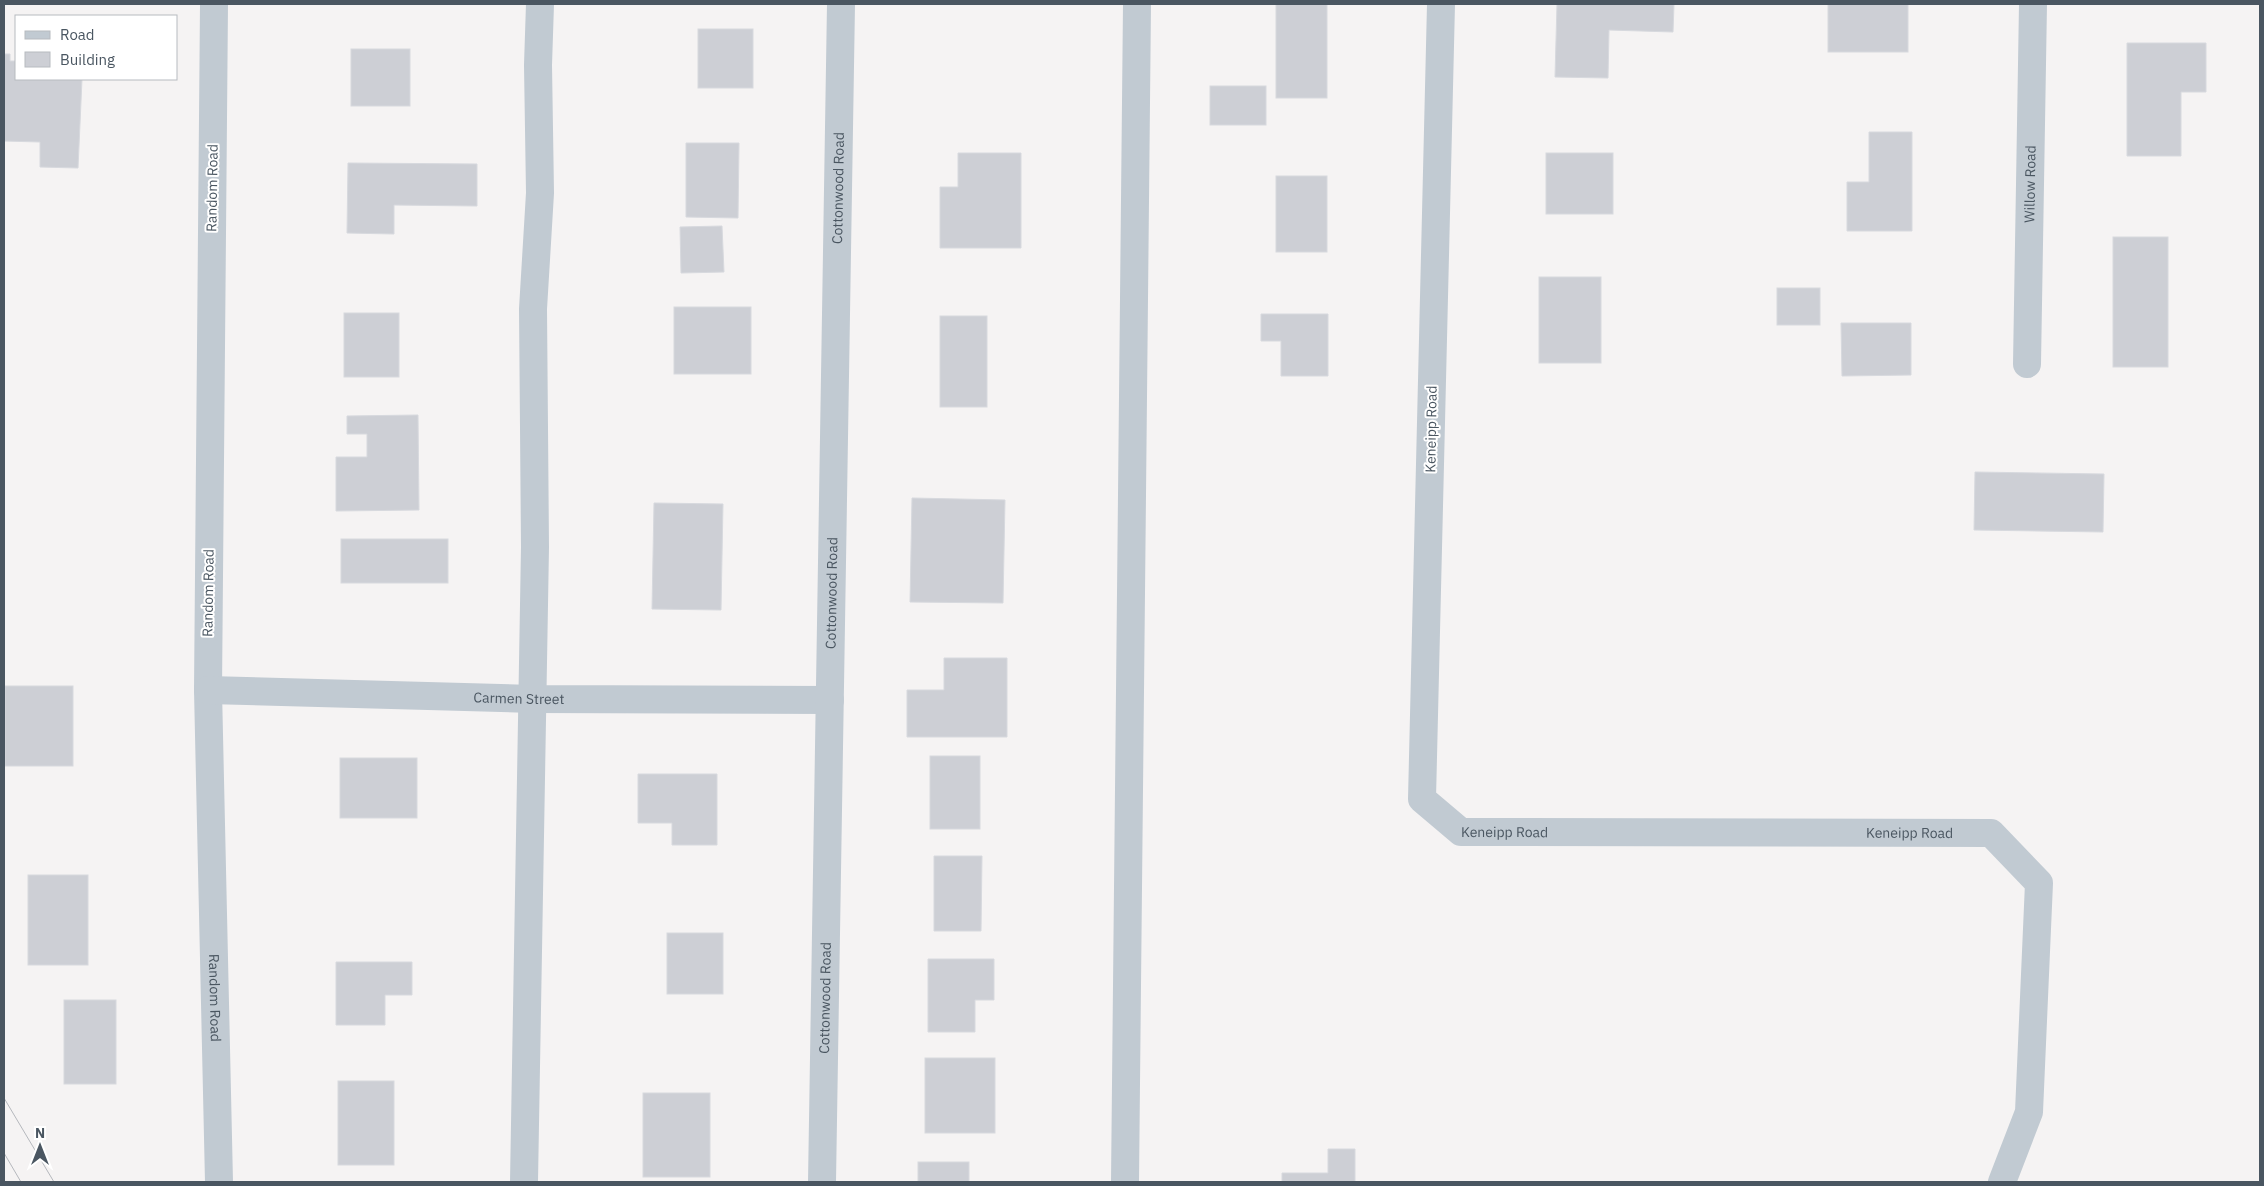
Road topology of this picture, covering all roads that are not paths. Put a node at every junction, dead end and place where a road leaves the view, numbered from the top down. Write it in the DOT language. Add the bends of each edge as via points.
graph roads {
  1 [pos="214,4"];
  2 [pos="540,4"];
  3 [pos="841,4"];
  4 [pos="1137,4"];
  5 [pos="1441,4"];
  6 [pos="2033,4"];
  7 [pos="2027,364"];
  8 [pos="208,690"];
  9 [pos="533,699"];
  10 [pos="830,700"];
  11 [pos="219,1182"];
  12 [pos="524,1182"];
  13 [pos="822,1182"];
  14 [pos="1125,1182"];
  15 [pos="2002,1182"];
  1 -- 8 [label="street, Random Road"];
  2 -- 9 [label="street" via="540,193 533,309"];
  3 -- 10 [label="street, Cottonwood Road"];
  4 -- 14 [label="street"];
  5 -- 15 [label="street, Keneipp Road" via="1422,799 1461,832 1991,833 2039,883 2029,1112"];
  6 -- 7 [label="street, Willow Road"];
  8 -- 9 [label="street, Carmen Street"];
  8 -- 11 [label="street, Random Road"];
  9 -- 10 [label="street, Carmen Street"];
  9 -- 12 [label="street"];
  10 -- 13 [label="street, Cottonwood Road"];
}
